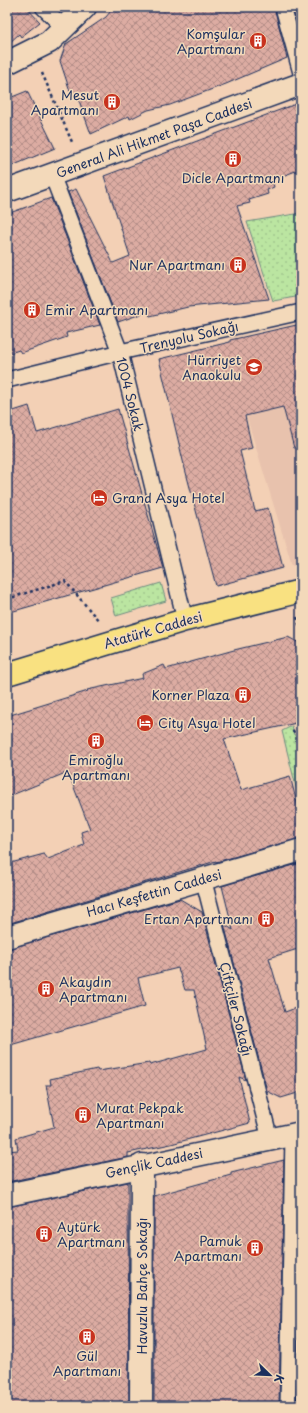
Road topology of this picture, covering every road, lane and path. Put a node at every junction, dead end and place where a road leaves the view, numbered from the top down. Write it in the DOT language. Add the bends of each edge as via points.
graph roads {
  1 [pos="43,7"];
  2 [pos="85,7"];
  3 [pos="283,7"];
  4 [pos="64,28"];
  5 [pos="33,51"];
  6 [pos="7,63"];
  7 [pos="301,73"];
  8 [pos="301,84"];
  9 [pos="81,164"];
  10 [pos="52,175"];
  11 [pos="7,191"];
  12 [pos="301,312"];
  13 [pos="120,352"];
  14 [pos="7,380"];
  15 [pos="301,591"];
  16 [pos="7,599"];
  17 [pos="185,620"];
  18 [pos="116,641"];
  19 [pos="7,674"];
  20 [pos="301,730"];
  21 [pos="292,732"];
  22 [pos="301,850"];
  23 [pos="203,878"];
  24 [pos="7,937"];
  25 [pos="297,1134"];
  26 [pos="270,1140"];
  27 [pos="142,1165"];
  28 [pos="7,1195"];
  29 [pos="141,1406"];
  30 [pos="288,1406"];
  1 -- 4 [label="lane"];
  2 -- 4 [label="street"];
  3 -- 7 [label="lane"];
  4 -- 5 [label="street" via="49,42"];
  5 -- 6 [label="street"];
  5 -- 9 [label="path"];
  8 -- 9 [label="street, General Ali Hikmet Paşa Caddesi"];
  9 -- 10 [label="street, General Ali Hikmet Paşa Caddesi"];
  10 -- 11 [label="street, General Ali Hikmet Paşa Caddesi"];
  10 -- 13 [label="lane, 1004 Sokak"];
  12 -- 13 [label="lane, Trenyolu Sokağı"];
  13 -- 14 [label="lane, Trenyolu Sokağı"];
  13 -- 17 [label="lane, 1004 Sokak"];
  15 -- 17 [label="main road, Atatürk Caddesi"];
  16 -- 18 [label="path" via="65,582"];
  17 -- 18 [label="main road, Atatürk Caddesi"];
  18 -- 19 [label="main road, Atatürk Caddesi"];
  20 -- 21 [label="path"];
  22 -- 23 [label="street, Hacı Keşfettin Caddesi"];
  23 -- 24 [label="street, Hacı Keşfettin Caddesi"];
  23 -- 26 [label="lane, Çiftçiler Sokağı"];
  25 -- 26 [label="street, Gençlik Caddesi"];
  25 -- 30 [label="lane"];
  26 -- 27 [label="street, Gençlik Caddesi"];
  27 -- 28 [label="street, Gençlik Caddesi"];
  27 -- 29 [label="street, Havuzlu Bahçe Sokağı"];
}
